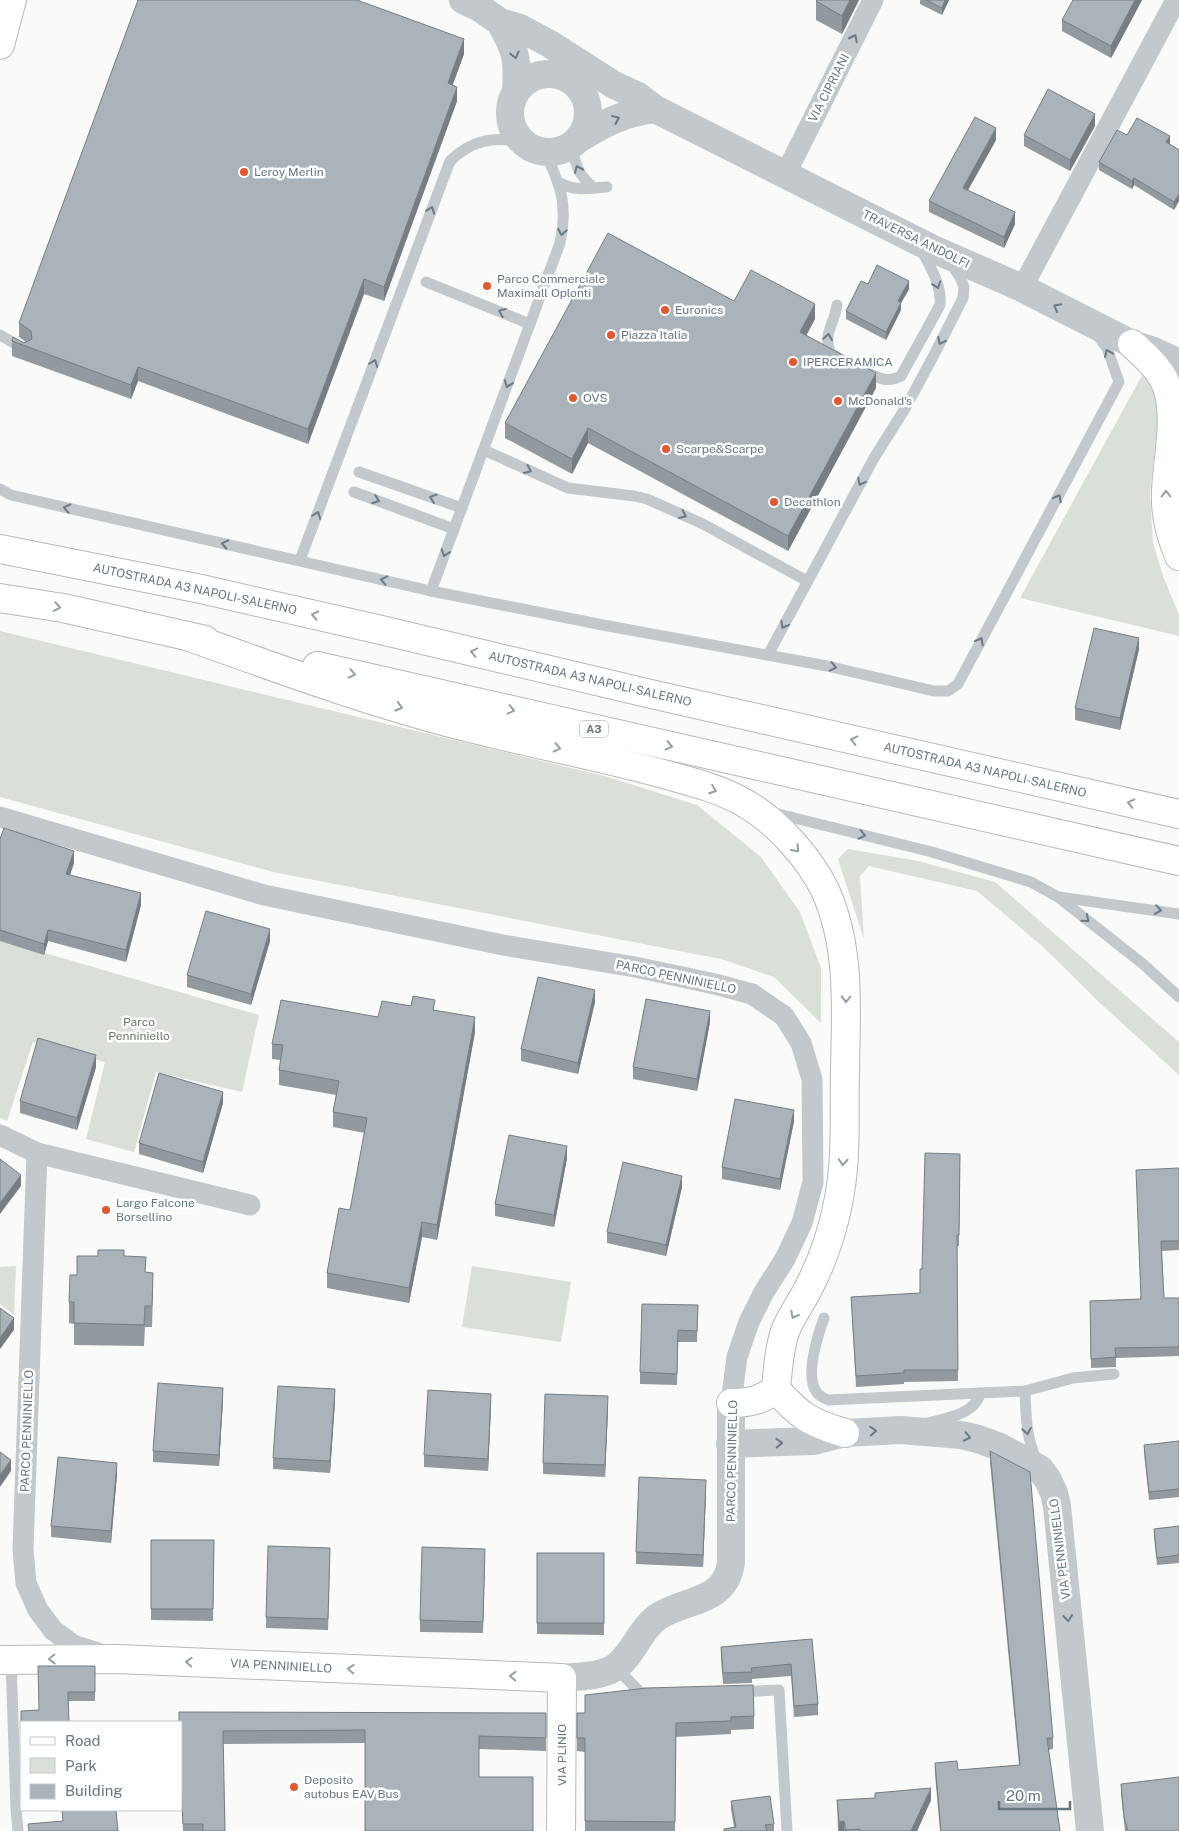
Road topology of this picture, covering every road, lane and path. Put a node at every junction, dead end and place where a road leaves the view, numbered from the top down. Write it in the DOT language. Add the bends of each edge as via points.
graph roads {
  1 [pos="12,0"];
  2 [pos="463,0"];
  3 [pos="873,0"];
  4 [pos="1176,0"];
  5 [pos="500,22"];
  6 [pos="550,44"];
  7 [pos="0,46"];
  8 [pos="574,82"];
  9 [pos="614,85"];
  10 [pos="516,92"];
  11 [pos="655,110"];
  12 [pos="554,144"];
  13 [pos="785,175"];
  14 [pos="560,183"];
  15 [pos="607,187"];
  16 [pos="594,188"];
  17 [pos="925,244"];
  18 [pos="426,282"];
  19 [pos="1022,288"];
  20 [pos="837,305"];
  21 [pos="1089,323"];
  22 [pos="530,324"];
  23 [pos="0,336"];
  24 [pos="1132,344"];
  25 [pos="26,350"];
  26 [pos="1179,364"];
  27 [pos="484,450"];
  28 [pos="359,472"];
  29 [pos="0,489"];
  30 [pos="354,492"];
  31 [pos="462,508"];
  32 [pos="454,529"];
  33 [pos="8,550"];
  34 [pos="1179,556"];
  35 [pos="300,560"];
  36 [pos="807,581"];
  37 [pos="431,591"];
  38 [pos="4,599"];
  39 [pos="187,636"];
  40 [pos="768,654"];
  41 [pos="748,804"];
  42 [pos="1179,814"];
  43 [pos="0,817"];
  44 [pos="1179,861"];
  45 [pos="1058,897"];
  46 [pos="1179,914"];
  47 [pos="1179,997"];
  48 [pos="0,1135"];
  49 [pos="37,1153"];
  50 [pos="250,1205"];
  51 [pos="824,1318"];
  52 [pos="1114,1374"];
  53 [pos="776,1388"];
  54 [pos="1025,1391"];
  55 [pos="980,1393"];
  56 [pos="732,1403"];
  57 [pos="901,1430"];
  58 [pos="845,1432"];
  59 [pos="730,1444"];
  60 [pos="1040,1469"];
  61 [pos="118,1659"];
  62 [pos="6,1660"];
  63 [pos="615,1667"];
  64 [pos="562,1678"];
  65 [pos="729,1692"];
  66 [pos="660,1694"];
  67 [pos="18,1831"];
  68 [pos="561,1831"];
  69 [pos="787,1831"];
  70 [pos="1090,1831"];
  1 -- 7 [label="main road"];
  2 -- 5 [label="street, TRAVERSA ANDOLFI"];
  13 -- 3 [label="street, VIA CIPRIANI, one-way"];
  4 -- 19 [label="street"];
  5 -- 6 [label="street, TRAVERSA ANDOLFI" via="520,28"];
  5 -- 10 [label="street, TRAVERSA ANDOLFI, one-way" via="516,57"];
  6 -- 8 [label="street"];
  6 -- 9 [label="street, TRAVERSA ANDOLFI"];
  8 -- 9 [label="street, TRAVERSA ANDOLFI"];
  8 -- 10 [label="street" via="554,74 537,76"];
  8 -- 12 [label="street" via="583,92 589,110 586,129"];
  9 -- 11 [label="street, TRAVERSA ANDOLFI" via="638,96"];
  10 -- 12 [label="street" via="510,118 514,130"];
  12 -- 11 [label="street, one-way" via="619,116"];
  11 -- 13 [label="street, TRAVERSA ANDOLFI"];
  12 -- 14 [label="lane"];
  16 -- 12 [label="lane, one-way"];
  35 -- 12 [label="lane, one-way" via="450,161 463,148 486,140"];
  13 -- 17 [label="street, TRAVERSA ANDOLFI"];
  14 -- 16 [label="lane" via="572,189"];
  14 -- 22 [label="lane, one-way" via="564,225"];
  15 -- 16 [label="lane"];
  17 -- 19 [label="street, TRAVERSA ANDOLFI"];
  17 -- 20 [label="lane, one-way" via="941,295 940,305 901,376 893,380 880,379 831,354 826,343"];
  17 -- 36 [label="lane, one-way" via="958,272 964,287 963,298 906,407 874,458"];
  22 -- 18 [label="lane, one-way"];
  21 -- 19 [label="street, TRAVERSA ANDOLFI, one-way"];
  21 -- 24 [label="street, TRAVERSA ANDOLFI"];
  40 -- 21 [label="lane, one-way" via="934,691 948,691 958,684 1119,382 1107,348"];
  22 -- 27 [label="lane, one-way"];
  23 -- 25 [label="lane"];
  24 -- 26 [label="street, TRAVERSA ANDOLFI"];
  34 -- 24 [label="main road, one-way" via="1173,542 1166,495 1170,401 1165,382 1157,369"];
  27 -- 31 [label="lane"];
  27 -- 36 [label="lane, one-way" via="568,488 647,499 703,524"];
  31 -- 28 [label="lane, one-way"];
  35 -- 29 [label="lane, one-way" via="11,495"];
  30 -- 32 [label="lane, one-way"];
  31 -- 32 [label="lane"];
  32 -- 37 [label="lane, one-way"];
  42 -- 33 [label="main road, AUTOSTRADA A3 NAPOLI-SALERNO, one-way" via="201,589"];
  37 -- 35 [label="lane, one-way"];
  36 -- 40 [label="lane, one-way"];
  37 -- 40 [label="lane"];
  38 -- 39 [label="main road, A3, one-way" via="63,608"];
  39 -- 41 [label="main road, one-way" via="336,689 464,726 678,778"];
  39 -- 44 [label="main road, A3, one-way"];
  41 -- 45 [label="lane, one-way" via="776,814 990,868 1031,882"];
  41 -- 53 [label="main road, one-way" via="792,843 808,861 824,889 842,949 846,983 844,1140 840,1192 816,1273 786,1329"];
  43 -- 56 [label="street, PARCO PENNINIELLO" via="264,895 715,984 752,994 784,1016 801,1043 812,1079 812,1182 802,1223 748,1322 737,1358"];
  45 -- 46 [label="lane, one-way"];
  45 -- 47 [label="lane, one-way" via="1143,964"];
  48 -- 49 [label="street"];
  49 -- 50 [label="street"];
  49 -- 61 [label="street, PARCO PENNINIELLO" via="23,1549 26,1583 38,1610 53,1630 73,1645"];
  51 -- 55 [label="lane" via="816,1343 813,1385 816,1392 828,1400"];
  52 -- 54 [label="lane" via="1073,1378"];
  53 -- 56 [label="main road" via="765,1398"];
  53 -- 58 [label="main road" via="798,1413 811,1421"];
  54 -- 55 [label="lane"];
  54 -- 60 [label="lane, one-way" via="1028,1439"];
  55 -- 57 [label="lane" via="974,1406 962,1413"];
  56 -- 59 [label="street, PARCO PENNINIELLO"];
  58 -- 57 [label="street, one-way"];
  57 -- 60 [label="street, one-way" via="978,1439"];
  59 -- 58 [label="street, one-way" via="814,1441"];
  59 -- 63 [label="street, PARCO PENNINIELLO" via="731,1562 726,1581 702,1599 656,1618"];
  60 -- 70 [label="street, VIA PENNINIELLO, one-way" via="1054,1493 1057,1506"];
  61 -- 62 [label="main road, VIA PENNINIELLO, one-way"];
  64 -- 61 [label="main road, VIA PENNINIELLO, one-way"];
  62 -- 67 [label="lane"];
  63 -- 64 [label="street, PARCO PENNINIELLO" via="602,1674"];
  63 -- 66 [label="lane" via="640,1692"];
  64 -- 68 [label="main road, VIA PLINIO"];
  65 -- 69 [label="lane" via="778,1690"];
}
